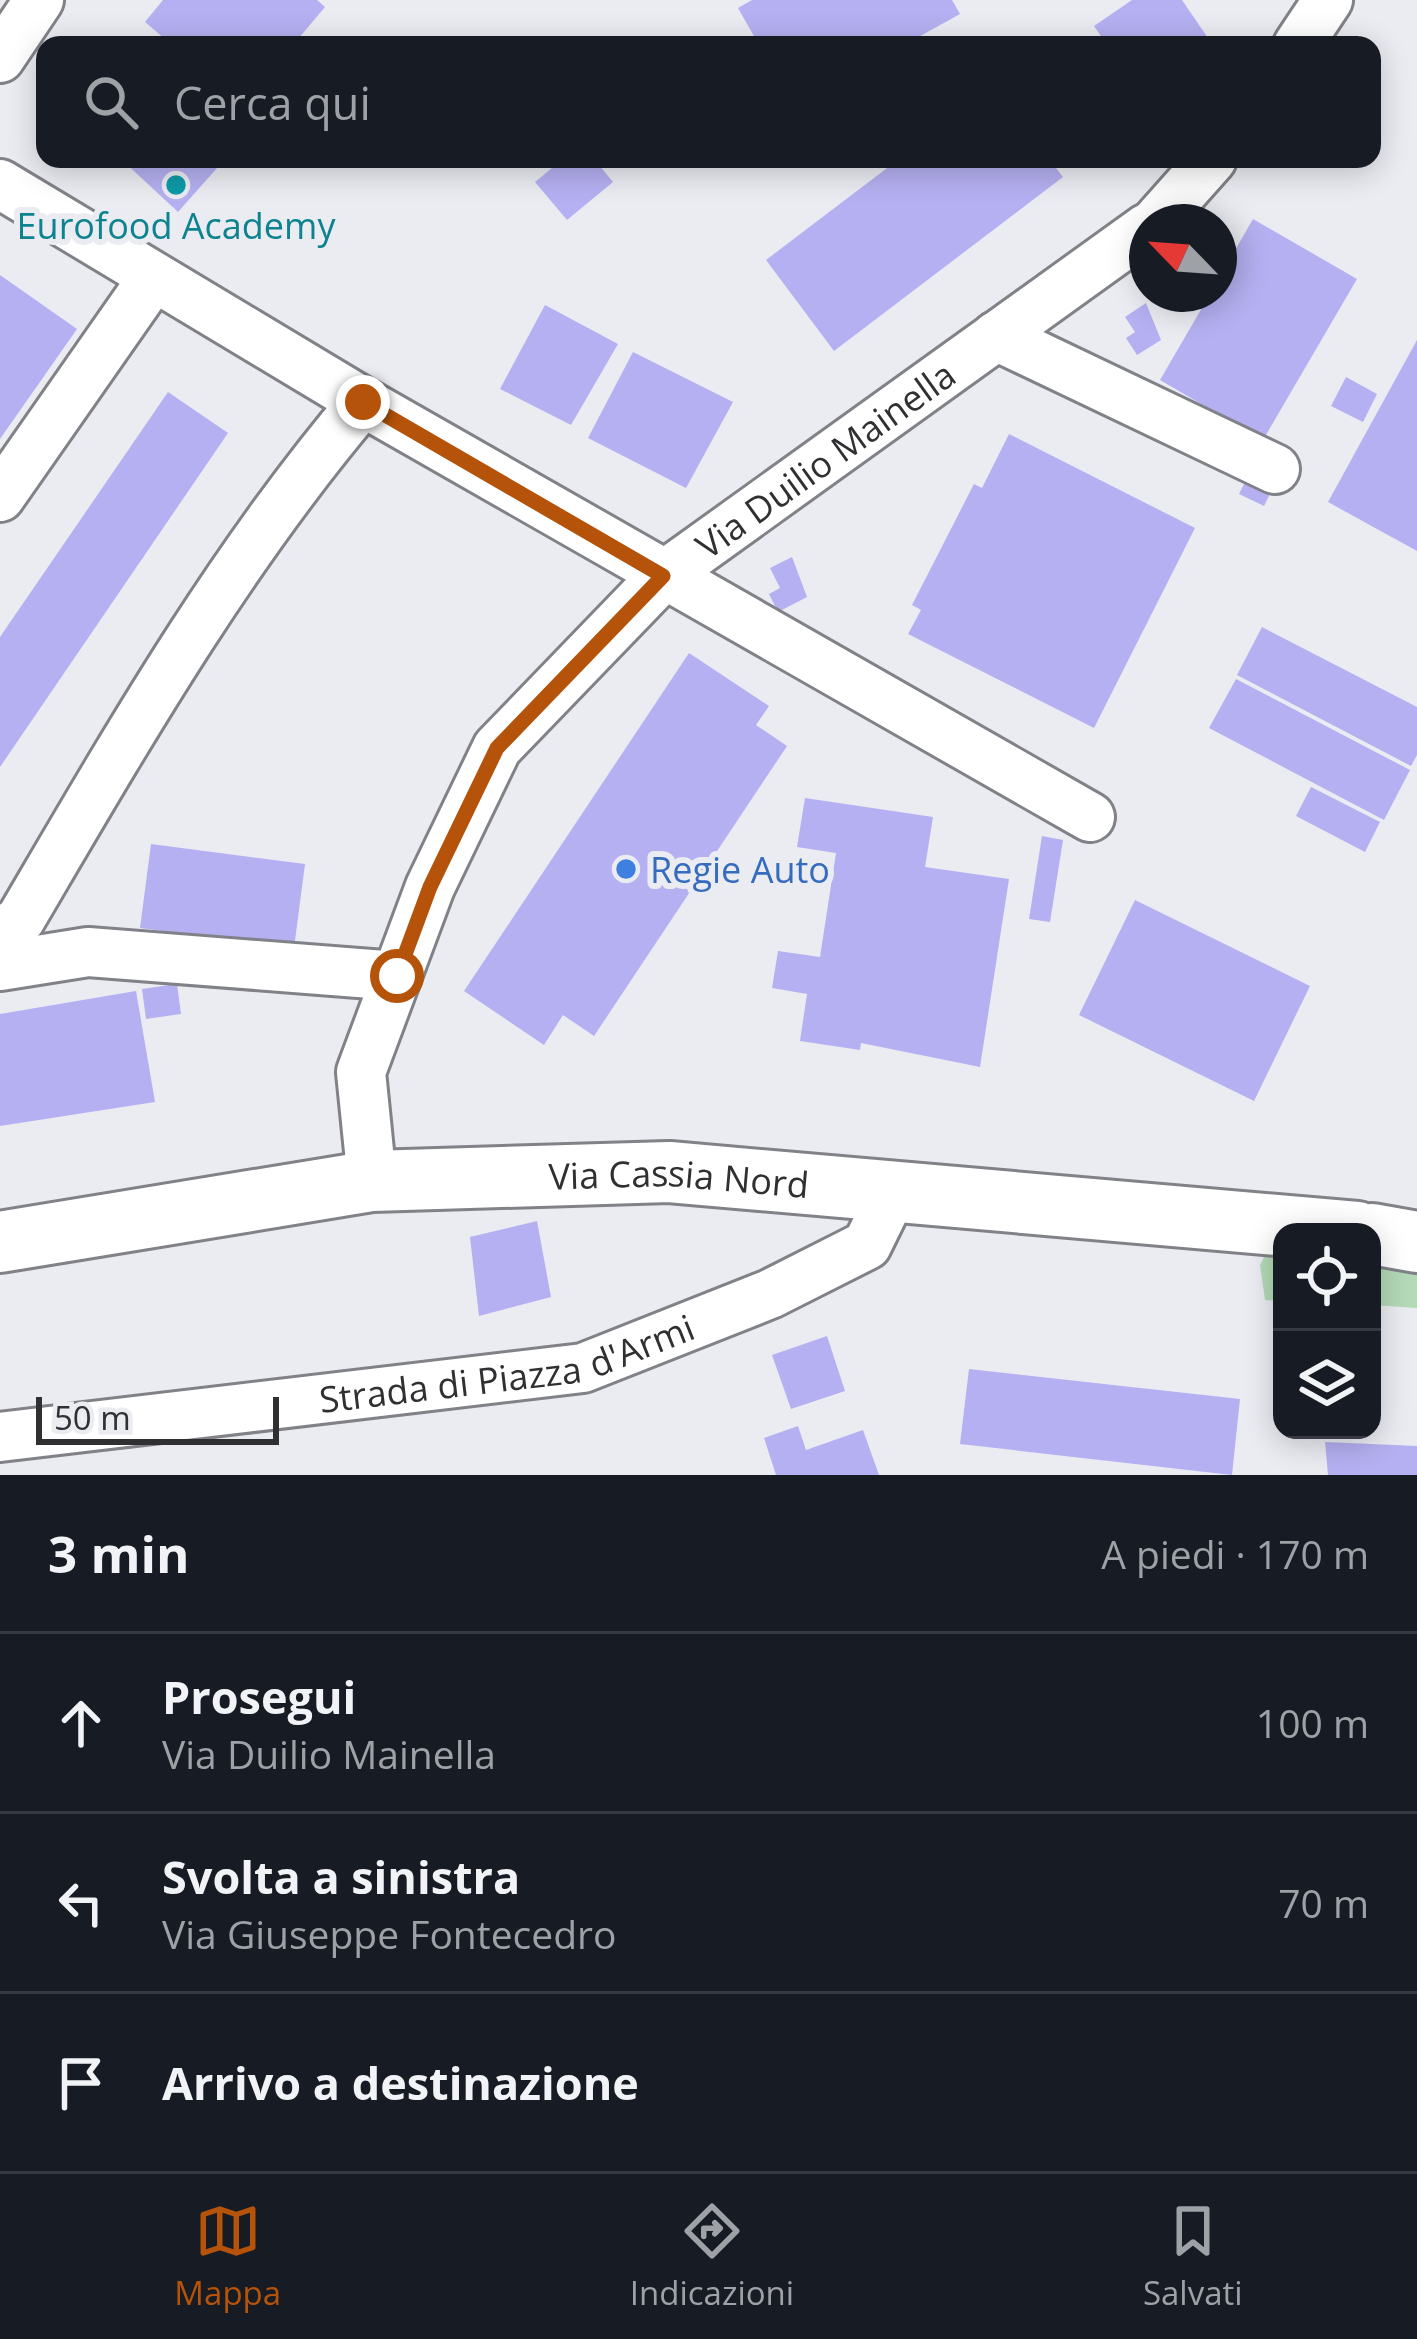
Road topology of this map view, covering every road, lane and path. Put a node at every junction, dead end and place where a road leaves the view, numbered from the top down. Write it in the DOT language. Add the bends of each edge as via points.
graph roads {
  1 [pos="39,0"];
  2 [pos="1328,0"];
  3 [pos="1304,36"];
  4 [pos="0,58"];
  5 [pos="1205,168"];
  6 [pos="0,184"];
  7 [pos="1172,204"];
  8 [pos="1129,241"];
  9 [pos="153,278"];
  10 [pos="996,337"];
  11 [pos="363,402"];
  12 [pos="1275,469"];
  13 [pos="0,496"];
  14 [pos="663,576"];
  15 [pos="1090,817"];
  16 [pos="0,934"];
  17 [pos="0,967"];
  18 [pos="397,976"];
  19 [pos="372,1181"];
  20 [pos="892,1194"];
  21 [pos="1273,1225"];
  22 [pos="1381,1236"];
  23 [pos="0,1242"];
  24 [pos="1417,1242"];
  25 [pos="0,1437"];
  1 -- 4 [label="street"];
  2 -- 3 [label="street"];
  5 -- 7 [label="street"];
  6 -- 9 [label="street"];
  8 -- 10 [label="street, Via Duilio Mainella"];
  9 -- 11 [label="street"];
  9 -- 13 [label="street"];
  10 -- 12 [label="street"];
  10 -- 14 [label="street, Via Duilio Mainella"];
  11 -- 14 [label="street"];
  11 -- 16 [label="street" via="305,470 126,740 20,920"];
  14 -- 15 [label="street"];
  14 -- 18 [label="street, Via Duilio Mainella" via="497,748"];
  17 -- 18 [label="street" via="88,952"];
  18 -- 19 [label="street, Via Duilio Mainella" via="361,1072"];
  19 -- 20 [label="main road, Via Cassia Nord" via="669,1172"];
  19 -- 23 [label="main road, Via Cassia Nord"];
  20 -- 21 [label="main road, Via Cassia Nord"];
  20 -- 25 [label="street, Strada di Piazza d'Armi" via="867,1245 770,1294 583,1368"];
  22 -- 24 [label="main road"];
}
